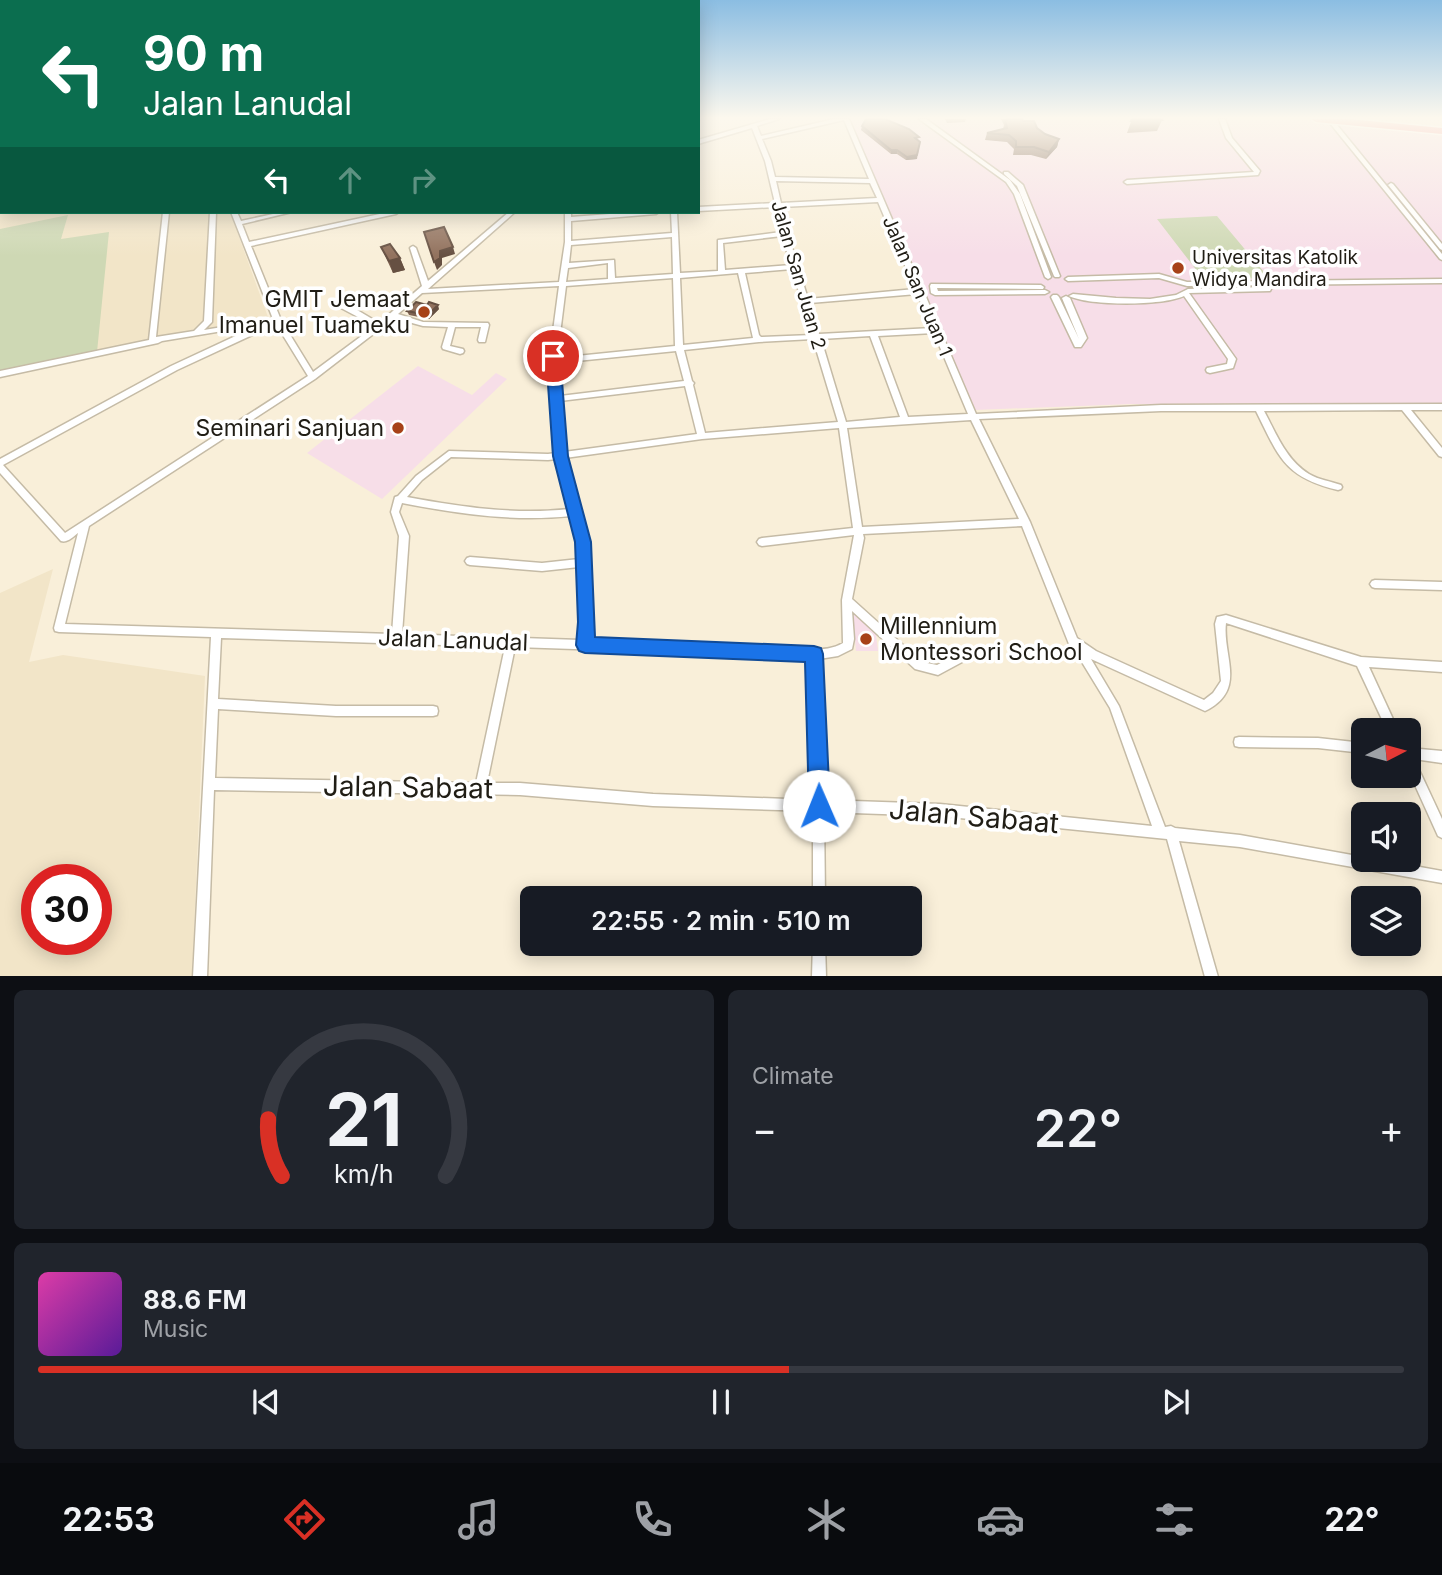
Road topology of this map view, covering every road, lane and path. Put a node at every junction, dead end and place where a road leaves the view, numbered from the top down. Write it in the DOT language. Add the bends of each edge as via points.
graph roads {
  1 [pos="768,165"];
  2 [pos="865,165"];
  3 [pos="985,165"];
  4 [pos="994,165"];
  5 [pos="1251,165"];
  6 [pos="1368,165"];
  7 [pos="1373,165"];
  8 [pos="772,179"];
  9 [pos="872,181"];
  10 [pos="1127,182"];
  11 [pos="1393,197"];
  12 [pos="1402,198"];
  13 [pos="881,200"];
  14 [pos="778,204"];
  15 [pos="700,209"];
  16 [pos="166,214"];
  17 [pos="214,214"];
  18 [pos="235,214"];
  19 [pos="280,214"];
  20 [pos="378,214"];
  21 [pos="509,214"];
  22 [pos="598,214"];
  23 [pos="674,214"];
  24 [pos="569,215"];
  25 [pos="361,216"];
  26 [pos="239,223"];
  27 [pos="785,234"];
  28 [pos="675,235"];
  29 [pos="568,243"];
  30 [pos="1035,243"];
  31 [pos="1044,243"];
  32 [pos="247,245"];
  33 [pos="1442,247"];
  34 [pos="413,248"];
  35 [pos="1442,258"];
  36 [pos="564,266"];
  37 [pos="796,267"];
  38 [pos="741,272"];
  39 [pos="722,273"];
  40 [pos="676,275"];
  41 [pos="1052,276"];
  42 [pos="1068,279"];
  43 [pos="611,280"];
  44 [pos="1442,281"];
  45 [pos="562,284"];
  46 [pos="1442,286"];
  47 [pos="424,289"];
  48 [pos="997,289"];
  49 [pos="921,290"];
  50 [pos="1043,290"];
  51 [pos="1185,292"];
  52 [pos="1055,297"];
  53 [pos="1070,297"];
  54 [pos="807,302"];
  55 [pos="344,306"];
  56 [pos="393,315"];
  57 [pos="277,320"];
  58 [pos="452,325"];
  59 [pos="380,326"];
  60 [pos="938,330"];
  61 [pos="873,333"];
  62 [pos="817,336"];
  63 [pos="482,340"];
  64 [pos="759,340"];
  65 [pos="679,347"];
  66 [pos="460,351"];
  67 [pos="553,361"];
  68 [pos="1210,370"];
  69 [pos="0,374"];
  70 [pos="312,377"];
  71 [pos="690,383"];
  72 [pos="554,399"];
  73 [pos="1404,407"];
  74 [pos="1442,407"];
  75 [pos="1259,409"];
  76 [pos="973,416"];
  77 [pos="905,420"];
  78 [pos="843,425"];
  79 [pos="702,436"];
  80 [pos="1442,454"];
  81 [pos="561,456"];
  82 [pos="0,465"];
  83 [pos="1338,487"];
  84 [pos="398,499"];
  85 [pos="573,512"];
  86 [pos="1025,522"];
  87 [pos="85,525"];
  88 [pos="858,531"];
  89 [pos="762,542"];
  90 [pos="470,561"];
  91 [pos="584,562"];
  92 [pos="1375,584"];
  93 [pos="1442,586"];
  94 [pos="846,600"];
  95 [pos="216,633"];
  96 [pos="397,638"];
  97 [pos="511,642"];
  98 [pos="585,645"];
  99 [pos="1078,646"];
  100 [pos="845,648"];
  101 [pos="814,654"];
  102 [pos="960,657"];
  103 [pos="1361,662"];
  104 [pos="1442,667"];
  105 [pos="213,704"];
  106 [pos="433,711"];
  107 [pos="1387,718"];
  108 [pos="1239,742"];
  109 [pos="1351,747"];
  110 [pos="1421,754"];
  111 [pos="1442,757"];
  112 [pos="208,784"];
  113 [pos="1421,786"];
  114 [pos="480,789"];
  115 [pos="819,806"];
  116 [pos="1166,832"];
  117 [pos="1442,832"];
  118 [pos="1442,877"];
  119 [pos="819,886"];
  120 [pos="819,956"];
  121 [pos="200,976"];
  122 [pos="819,976"];
  123 [pos="1212,976"];
  1 -- 8 [label="street, Jalan San Juan 2"];
  2 -- 9 [label="street, Jalan San Juan 1"];
  3 -- 30 [label="street" via="1017,194"];
  4 -- 31 [label="street" via="1015,180 1024,194"];
  5 -- 10 [label="street" via="1256,174"];
  6 -- 11 [label="street"];
  7 -- 12 [label="street"];
  8 -- 9 [label="street"];
  8 -- 14 [label="street, Jalan San Juan 2"];
  9 -- 13 [label="street, Jalan San Juan 1"];
  11 -- 12 [label="street"];
  11 -- 35 [label="street"];
  12 -- 33 [label="street"];
  13 -- 14 [label="street"];
  13 -- 49 [label="street, Jalan San Juan 1"];
  14 -- 15 [label="street"];
  14 -- 27 [label="street, Jalan San Juan 2"];
  16 -- 17 [label="street" via="152,341 196,333 208,321"];
  18 -- 26 [label="street"];
  19 -- 26 [label="street"];
  20 -- 25 [label="street"];
  21 -- 47 [label="street"];
  22 -- 24 [label="street"];
  23 -- 28 [label="street"];
  24 -- 29 [label="street"];
  25 -- 32 [label="street"];
  26 -- 32 [label="street"];
  27 -- 37 [label="street, Jalan San Juan 2"];
  27 -- 39 [label="street" via="720,241"];
  28 -- 29 [label="street"];
  28 -- 40 [label="street"];
  29 -- 36 [label="street"];
  30 -- 31 [label="street"];
  30 -- 41 [label="street"];
  31 -- 41 [label="street"];
  32 -- 57 [label="street"];
  34 -- 47 [label="street"];
  36 -- 43 [label="street" via="612,261"];
  36 -- 45 [label="street"];
  37 -- 38 [label="street"];
  37 -- 54 [label="street, Jalan San Juan 2"];
  38 -- 39 [label="street"];
  38 -- 64 [label="street" via="754,336"];
  39 -- 40 [label="street"];
  40 -- 43 [label="street"];
  40 -- 65 [label="street"];
  41 -- 42 [label="street"];
  41 -- 50 [label="street" via="1043,279"];
  42 -- 44 [label="street" via="1158,276 1187,284"];
  42 -- 53 [label="street" via="1077,287"];
  43 -- 45 [label="street"];
  45 -- 47 [label="street"];
  45 -- 67 [label="street"];
  46 -- 51 [label="street"];
  47 -- 56 [label="street"];
  48 -- 48 [label="street" via="935,293 933,286"];
  48 -- 50 [label="street"];
  49 -- 54 [label="street"];
  49 -- 60 [label="street, Jalan San Juan 1"];
  50 -- 52 [label="street"];
  51 -- 53 [label="street" via="1155,300"];
  51 -- 68 [label="street" via="1232,359 1230,366"];
  52 -- 53 [label="street"];
  52 -- 53 [label="street" via="1078,345 1083,338"];
  54 -- 62 [label="street, Jalan San Juan 2"];
  55 -- 59 [label="street"];
  56 -- 58 [label="street" via="423,324"];
  56 -- 59 [label="street"];
  57 -- 69 [label="street"];
  57 -- 70 [label="street"];
  57 -- 82 [label="street" via="174,368"];
  58 -- 63 [label="street" via="485,325"];
  58 -- 66 [label="street" via="446,347"];
  59 -- 70 [label="street"];
  60 -- 61 [label="street"];
  60 -- 76 [label="street, Jalan San Juan 1"];
  61 -- 62 [label="street"];
  61 -- 77 [label="street"];
  62 -- 64 [label="street"];
  62 -- 78 [label="street, Jalan San Juan 2"];
  64 -- 65 [label="street"];
  65 -- 67 [label="street"];
  65 -- 71 [label="street"];
  67 -- 72 [label="street"];
  70 -- 87 [label="street"];
  71 -- 72 [label="street"];
  71 -- 79 [label="street"];
  72 -- 81 [label="street"];
  73 -- 74 [label="street"];
  73 -- 75 [label="street"];
  73 -- 80 [label="street"];
  75 -- 76 [label="street"];
  75 -- 83 [label="street" via="1297,472 1318,484"];
  76 -- 77 [label="street"];
  76 -- 86 [label="street, Jalan San Juan 1"];
  77 -- 78 [label="street"];
  78 -- 79 [label="street"];
  78 -- 88 [label="street, Jalan San Juan 2"];
  79 -- 81 [label="street"];
  81 -- 84 [label="street" via="451,454"];
  81 -- 85 [label="street"];
  82 -- 87 [label="street" via="64,538"];
  84 -- 85 [label="street" via="488,514"];
  84 -- 96 [label="street" via="395,512 404,536"];
  85 -- 91 [label="street"];
  86 -- 88 [label="street"];
  86 -- 99 [label="street, Jalan San Juan 1" via="1068,632"];
  87 -- 95 [label="street, Jalan Lanudal" via="60,628"];
  88 -- 89 [label="street"];
  88 -- 94 [label="street, Jalan San Juan 2"];
  90 -- 91 [label="street" via="542,567"];
  91 -- 98 [label="street"];
  92 -- 93 [label="street"];
  94 -- 100 [label="street, Jalan San Juan 2" via="849,639"];
  94 -- 102 [label="street" via="919,666 938,670"];
  95 -- 96 [label="street, Jalan Lanudal"];
  95 -- 105 [label="street"];
  96 -- 97 [label="street, Jalan Lanudal"];
  97 -- 98 [label="street, Jalan Lanudal"];
  97 -- 114 [label="street"];
  98 -- 101 [label="street, Jalan Lanudal"];
  99 -- 103 [label="street" via="1205,706 1226,682 1221,620 1254,626"];
  99 -- 116 [label="street, Jalan San Juan 1" via="1114,706"];
  100 -- 101 [label="street, Jalan Lanudal"];
  101 -- 115 [label="street"];
  103 -- 104 [label="street"];
  103 -- 107 [label="street"];
  105 -- 106 [label="street"];
  105 -- 112 [label="street"];
  108 -- 109 [label="street"];
  110 -- 111 [label="street"];
  112 -- 114 [label="street, Jalan Sabaat"];
  112 -- 121 [label="street"];
  113 -- 117 [label="street"];
  114 -- 115 [label="street, Jalan Sabaat"];
  115 -- 116 [label="street, Jalan Sabaat" via="940,810"];
  115 -- 119 [label="street"];
  116 -- 118 [label="street, Jalan Sabaat"];
  116 -- 123 [label="street, Jalan San Juan 1"];
  120 -- 122 [label="street"];
}
